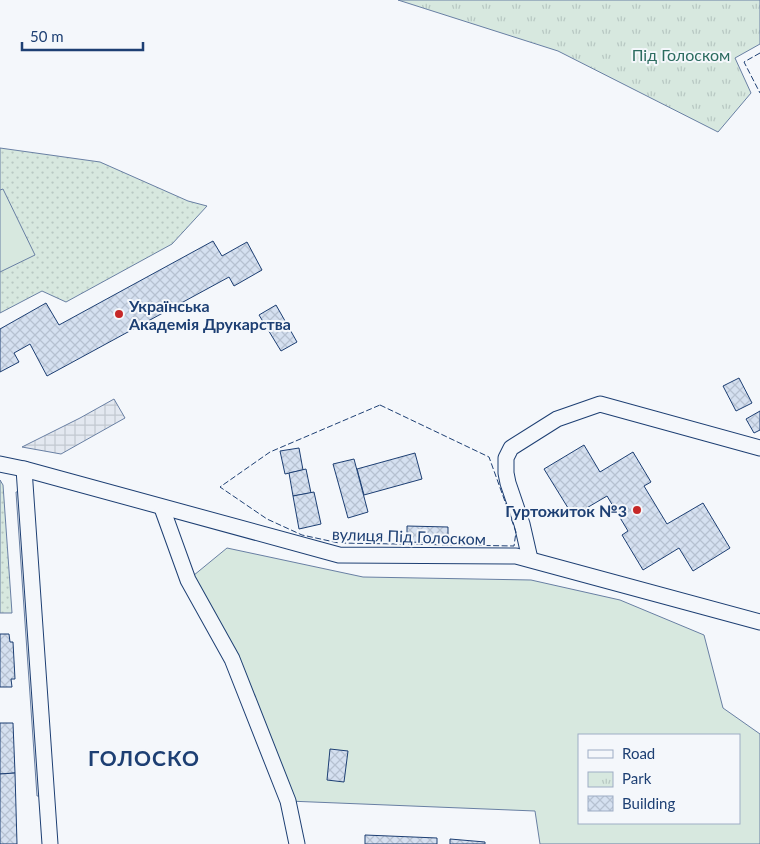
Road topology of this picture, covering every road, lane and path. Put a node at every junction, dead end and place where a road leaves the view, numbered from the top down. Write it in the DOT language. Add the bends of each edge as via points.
graph roads {
  1 [pos="760,448"];
  2 [pos="0,464"];
  3 [pos="24,469"];
  4 [pos="162,508"];
  5 [pos="530,559"];
  6 [pos="760,622"];
  7 [pos="50,844"];
  8 [pos="297,844"];
  1 -- 5 [label="street" via="600,404 557,419 511,448 506,458 508,482"];
  2 -- 3 [label="street, вулиця Під Голоском"];
  3 -- 4 [label="street, вулиця Під Голоском"];
  3 -- 7 [label="street"];
  4 -- 5 [label="street, вулиця Під Голоском" via="339,554 516,556"];
  4 -- 8 [label="street" via="188,580 232,659 288,801"];
  5 -- 6 [label="street, вулиця Під Голоском"];
}
